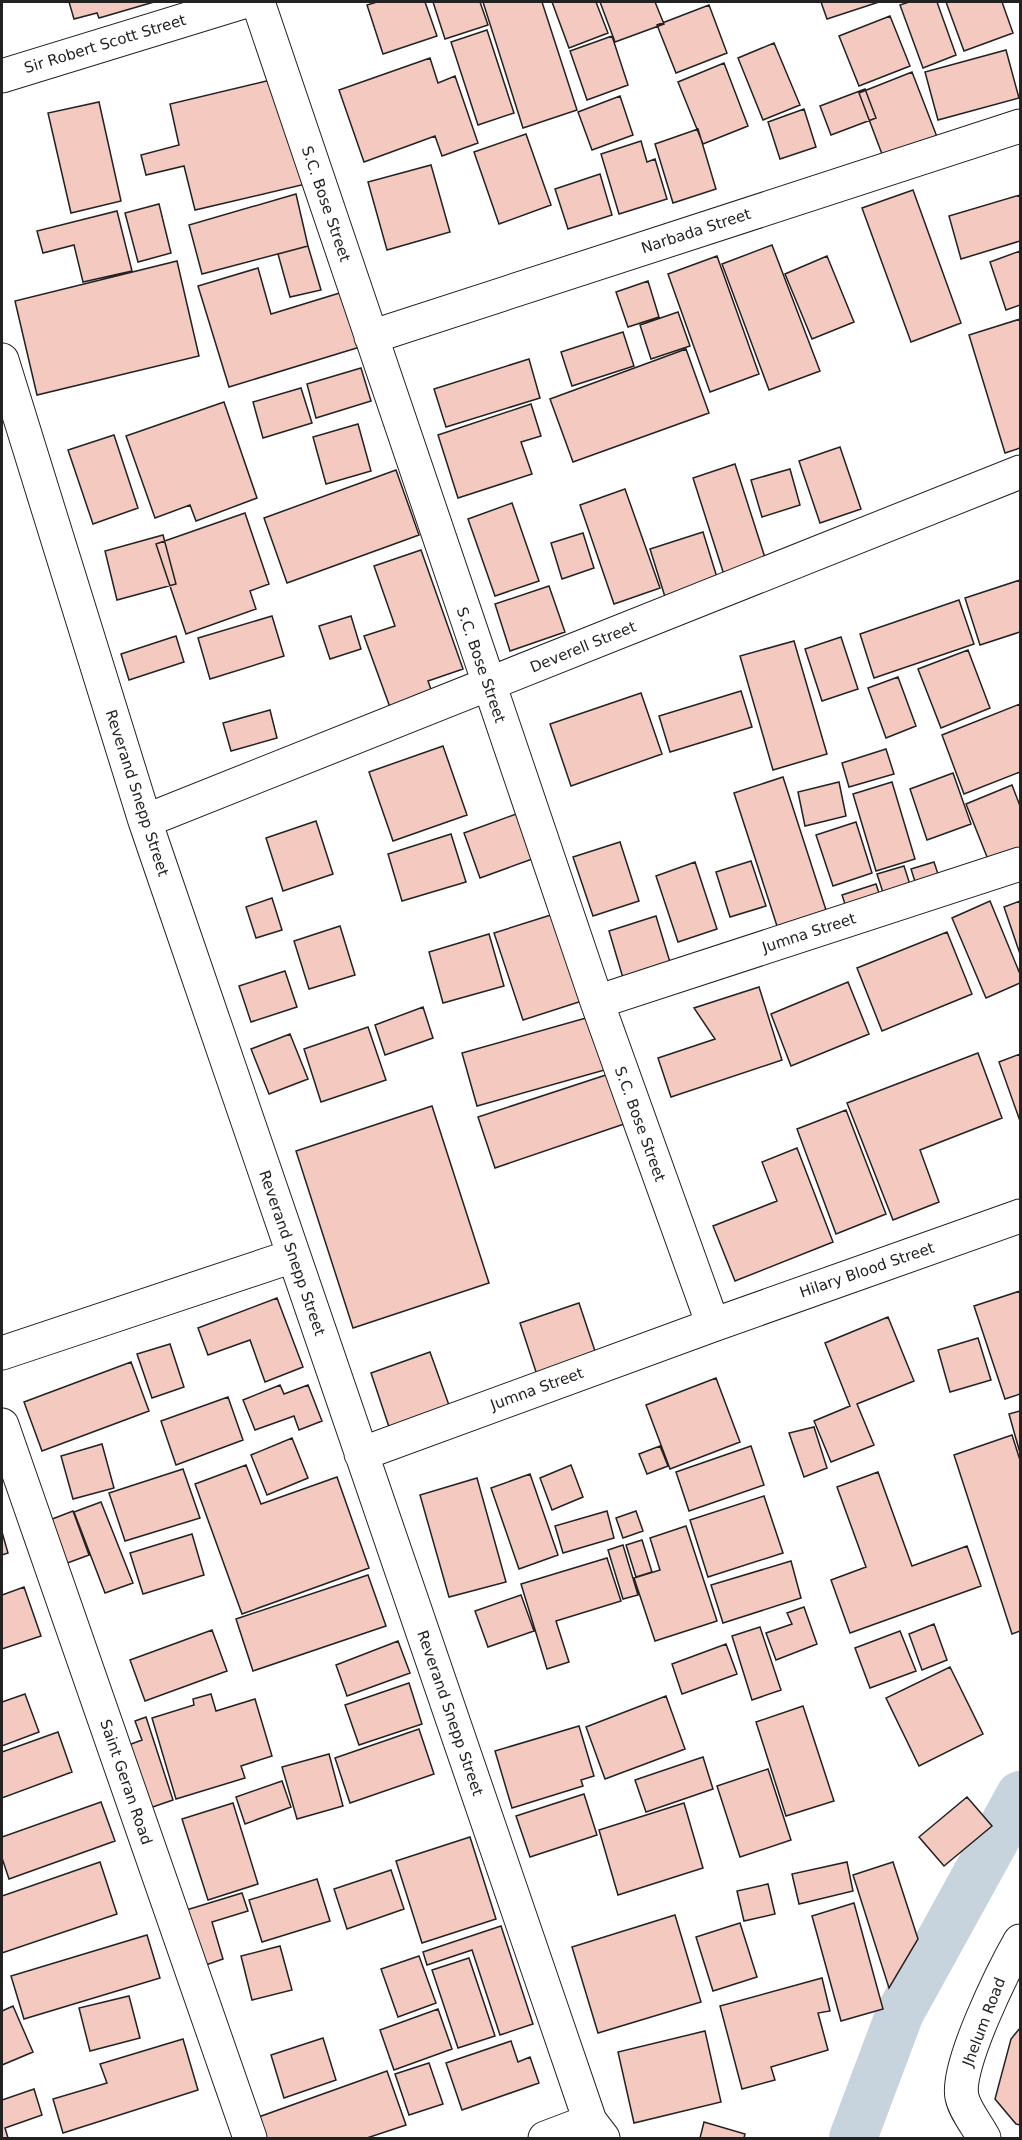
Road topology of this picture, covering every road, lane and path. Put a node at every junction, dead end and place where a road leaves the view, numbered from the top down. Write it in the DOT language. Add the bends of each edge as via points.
graph roads {
  1 [pos="243,2"];
  2 [pos="258,2"];
  3 [pos="2,76"];
  4 [pos="1020,126"];
  5 [pos="371,337"];
  6 [pos="2,360"];
  7 [pos="1020,472"];
  8 [pos="488,685"];
  9 [pos="145,821"];
  10 [pos="1020,864"];
  11 [pos="597,1002"];
  12 [pos="1020,1216"];
  13 [pos="293,1256"];
  14 [pos="713,1324"];
  15 [pos="2,1353"];
  16 [pos="2,1425"];
  17 [pos="361,1454"];
  18 [pos="1015,1959"];
  19 [pos="596,2130"];
  20 [pos="250,2139"];
  21 [pos="545,2139"];
  22 [pos="984,2139"];
  1 -- 3 [label="street, Sir Robert Scott Street"];
  2 -- 5 [label="street, S.C. Bose Street"];
  4 -- 5 [label="street, Narbada Street"];
  5 -- 8 [label="street, S.C. Bose Street"];
  6 -- 9 [label="street, Reverand Snepp Street"];
  7 -- 8 [label="street, Deverell Street"];
  8 -- 9 [label="street, Deverell Street"];
  8 -- 11 [label="street, S.C. Bose Street"];
  9 -- 13 [label="street, Reverand Snepp Street"];
  10 -- 11 [label="street, Jumna Street"];
  11 -- 14 [label="street, S.C. Bose Street"];
  12 -- 14 [label="street, Hilary Blood Street"];
  13 -- 15 [label="street"];
  13 -- 17 [label="street, Reverand Snepp Street"];
  14 -- 17 [label="street, Jumna Street"];
  16 -- 20 [label="street, Saint Geran Road"];
  17 -- 19 [label="street, Reverand Snepp Street"];
  18 -- 22 [label="street, Jhelum Road" via="967,2059 962,2097"];
  19 -- 21 [label="street"];
}
